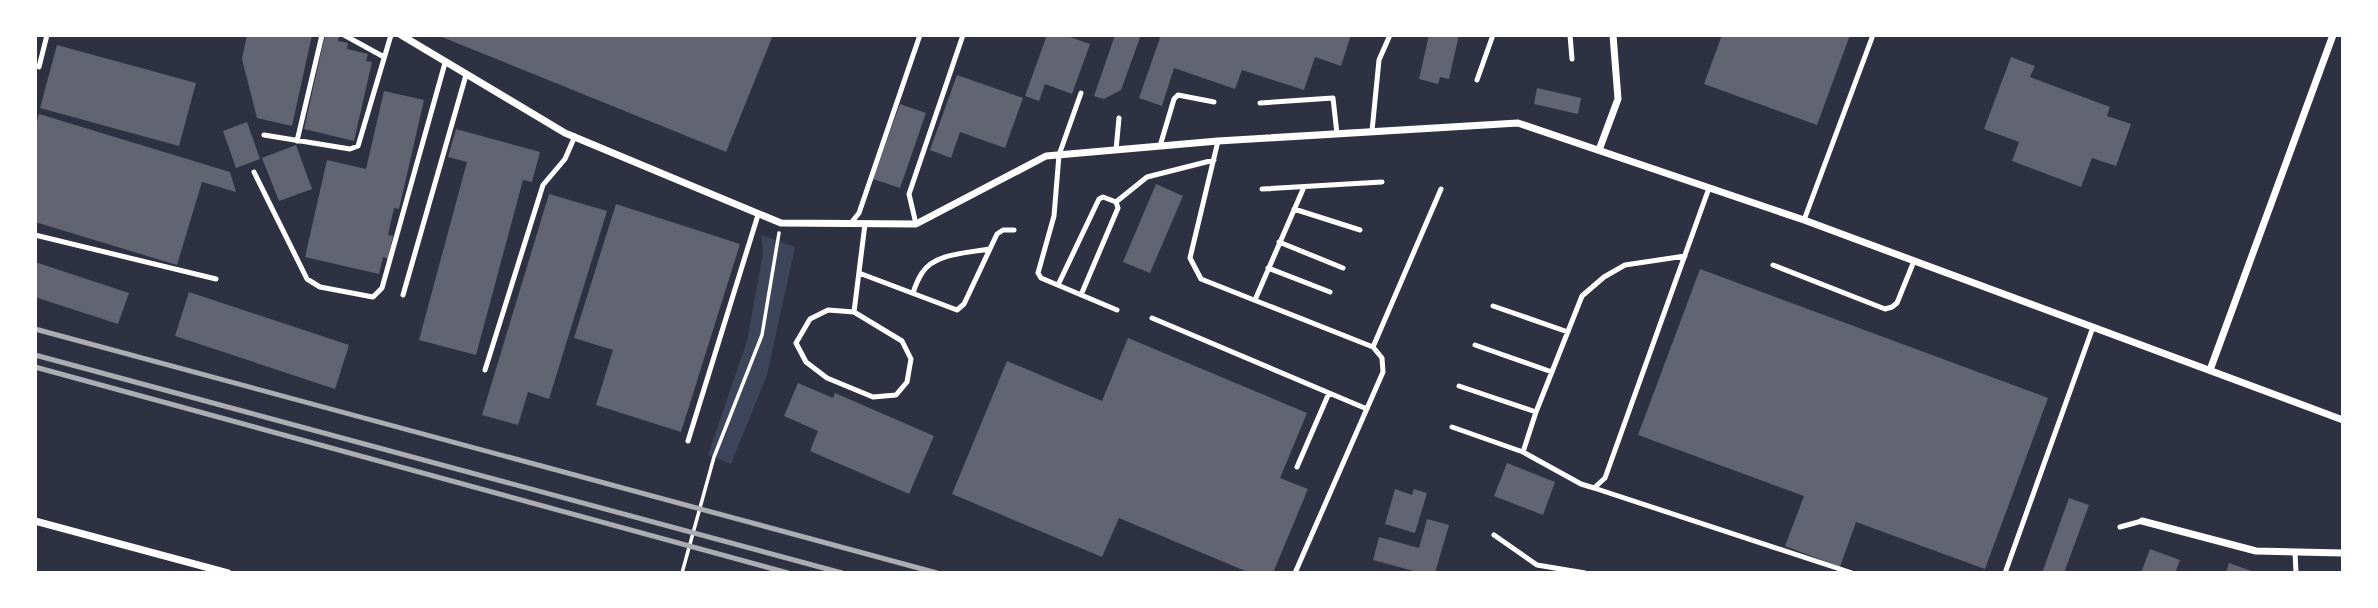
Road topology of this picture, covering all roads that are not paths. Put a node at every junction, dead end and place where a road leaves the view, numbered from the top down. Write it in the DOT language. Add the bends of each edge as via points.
graph roads {
  1 [pos="47,35"];
  2 [pos="322,35"];
  3 [pos="344,35"];
  4 [pos="391,35"];
  5 [pos="401,35"];
  6 [pos="920,35"];
  7 [pos="963,35"];
  8 [pos="1390,35"];
  9 [pos="1493,35"];
  10 [pos="1570,35"];
  11 [pos="1613,35"];
  12 [pos="1873,35"];
  13 [pos="2333,35"];
  14 [pos="384,57"];
  15 [pos="1572,59"];
  16 [pos="445,63"];
  17 [pos="39,67"];
  18 [pos="466,75"];
  19 [pos="1477,80"];
  20 [pos="1081,93"];
  21 [pos="1214,102"];
  22 [pos="1260,103"];
  23 [pos="1119,118"];
  24 [pos="1372,131"];
  25 [pos="1337,134"];
  26 [pos="264,135"];
  27 [pos="575,136"];
  28 [pos="298,141"];
  29 [pos="1218,141"];
  30 [pos="1160,146"];
  31 [pos="1116,150"];
  32 [pos="1599,150"];
  33 [pos="1059,155"];
  34 [pos="1214,160"];
  35 [pos="254,172"];
  36 [pos="1382,182"];
  37 [pos="1304,187"];
  38 [pos="1709,188"];
  39 [pos="1262,189"];
  40 [pos="1441,189"];
  41 [pos="1116,202"];
  42 [pos="1294,209"];
  43 [pos="758,215"];
  44 [pos="1804,220"];
  45 [pos="850,223"];
  46 [pos="865,224"];
  47 [pos="916,224"];
  48 [pos="1014,230"];
  49 [pos="1360,230"];
  50 [pos="35,235"];
  51 [pos="1279,242"];
  52 [pos="989,249"];
  53 [pos="1685,256"];
  54 [pos="1914,261"];
  55 [pos="1773,265"];
  56 [pos="1268,268"];
  57 [pos="1343,268"];
  58 [pos="859,273"];
  59 [pos="216,279"];
  60 [pos="1058,285"];
  61 [pos="1330,292"];
  62 [pos="912,293"];
  63 [pos="403,295"];
  64 [pos="1081,295"];
  65 [pos="1255,300"];
  66 [pos="1493,306"];
  67 [pos="1117,310"];
  68 [pos="853,312"];
  69 [pos="1152,318"];
  70 [pos="2093,327"];
  71 [pos="1568,332"];
  72 [pos="1475,345"];
  73 [pos="1373,347"];
  74 [pos="485,370"];
  75 [pos="2210,370"];
  76 [pos="1552,372"];
  77 [pos="1460,386"];
  78 [pos="1329,393"];
  79 [pos="1367,409"];
  80 [pos="1536,412"];
  81 [pos="2343,420"];
  82 [pos="1452,427"];
  83 [pos="688,442"];
  84 [pos="1523,452"];
  85 [pos="1297,467"];
  86 [pos="1594,488"];
  87 [pos="35,521"];
  88 [pos="2142,522"];
  89 [pos="2120,527"];
  90 [pos="1494,535"];
  91 [pos="2295,552"];
  92 [pos="2343,553"];
  93 [pos="1537,565"];
  94 [pos="228,573"];
  95 [pos="1295,573"];
  96 [pos="1536,573"];
  97 [pos="1585,573"];
  98 [pos="1852,573"];
  99 [pos="2005,573"];
  100 [pos="2296,573"];
  1 -- 17 [label="lane"];
  2 -- 28 [label="lane"];
  3 -- 14 [label="lane"];
  4 -- 14 [label="lane"];
  5 -- 16 [label="street"];
  6 -- 45 [label="lane" via="859,213"];
  7 -- 47 [label="lane" via="909,194"];
  8 -- 24 [label="lane" via="1379,60"];
  9 -- 19 [label="lane"];
  10 -- 15 [label="lane"];
  11 -- 32 [label="street" via="1618,99"];
  12 -- 44 [label="lane"];
  13 -- 75 [label="street"];
  14 -- 28 [label="lane" via="358,146 350,149"];
  16 -- 18 [label="street"];
  16 -- 35 [label="lane" via="382,288 373,297 320,287 307,279"];
  18 -- 27 [label="street"];
  18 -- 63 [label="lane"];
  20 -- 33 [label="lane"];
  21 -- 30 [label="lane" via="1178,95"];
  22 -- 25 [label="lane" via="1333,99"];
  23 -- 31 [label="lane"];
  24 -- 25 [label="street"];
  24 -- 32 [label="street" via="1518,123"];
  25 -- 29 [label="street"];
  26 -- 28 [label="lane"];
  27 -- 43 [label="street"];
  27 -- 74 [label="lane" via="559,168 543,185"];
  29 -- 30 [label="street"];
  29 -- 34 [label="lane"];
  30 -- 31 [label="street"];
  31 -- 33 [label="street"];
  32 -- 38 [label="street"];
  33 -- 47 [label="street" via="1046,156"];
  33 -- 60 [label="lane" via="1054,216 1038,273"];
  34 -- 41 [label="lane" via="1147,177"];
  34 -- 65 [label="lane" via="1190,258 1200,279"];
  36 -- 37 [label="lane"];
  37 -- 39 [label="lane"];
  37 -- 42 [label="lane"];
  38 -- 44 [label="street"];
  38 -- 53 [label="lane"];
  40 -- 73 [label="lane"];
  41 -- 60 [label="lane" via="1098,199"];
  41 -- 64 [label="lane" via="1118,208"];
  42 -- 49 [label="lane"];
  42 -- 51 [label="lane"];
  43 -- 45 [label="street" via="781,223"];
  43 -- 83 [label="lane"];
  44 -- 54 [label="street"];
  45 -- 46 [label="street"];
  46 -- 47 [label="street"];
  46 -- 58 [label="lane"];
  48 -- 52 [label="lane" via="997,234"];
  50 -- 59 [label="lane"];
  51 -- 56 [label="lane"];
  51 -- 57 [label="lane"];
  52 -- 62 [label="lane" via="934,262 922,271"];
  52 -- 62 [label="lane" via="961,309"];
  53 -- 71 [label="lane" via="1625,265 1604,277 1582,296"];
  53 -- 86 [label="lane" via="1605,478"];
  54 -- 55 [label="lane" via="1897,303 1885,309"];
  54 -- 70 [label="street"];
  56 -- 61 [label="lane"];
  56 -- 65 [label="lane"];
  58 -- 62 [label="lane"];
  58 -- 68 [label="lane"];
  60 -- 64 [label="lane"];
  64 -- 67 [label="lane"];
  65 -- 73 [label="lane"];
  66 -- 71 [label="lane"];
  68 -- 68 [label="lane" via="902,341 911,359 907,382 896,395 873,397 827,378 806,362 796,343 810,319 828,310"];
  69 -- 78 [label="lane"];
  70 -- 75 [label="street"];
  70 -- 99 [label="lane"];
  71 -- 76 [label="lane"];
  72 -- 76 [label="lane"];
  73 -- 79 [label="lane" via="1382,358 1383,372"];
  75 -- 81 [label="street"];
  76 -- 80 [label="lane"];
  77 -- 80 [label="lane"];
  78 -- 79 [label="lane"];
  78 -- 85 [label="lane"];
  79 -- 95 [label="lane"];
  80 -- 84 [label="lane"];
  82 -- 84 [label="lane"];
  84 -- 86 [label="lane"];
  86 -- 98 [label="lane"];
  87 -- 94 [label="street"];
  88 -- 89 [label="lane"];
  88 -- 91 [label="street" via="2256,551"];
  90 -- 93 [label="lane"];
  91 -- 92 [label="street"];
  91 -- 100 [label="lane"];
  93 -- 96 [label="lane"];
  93 -- 97 [label="lane"];
}
